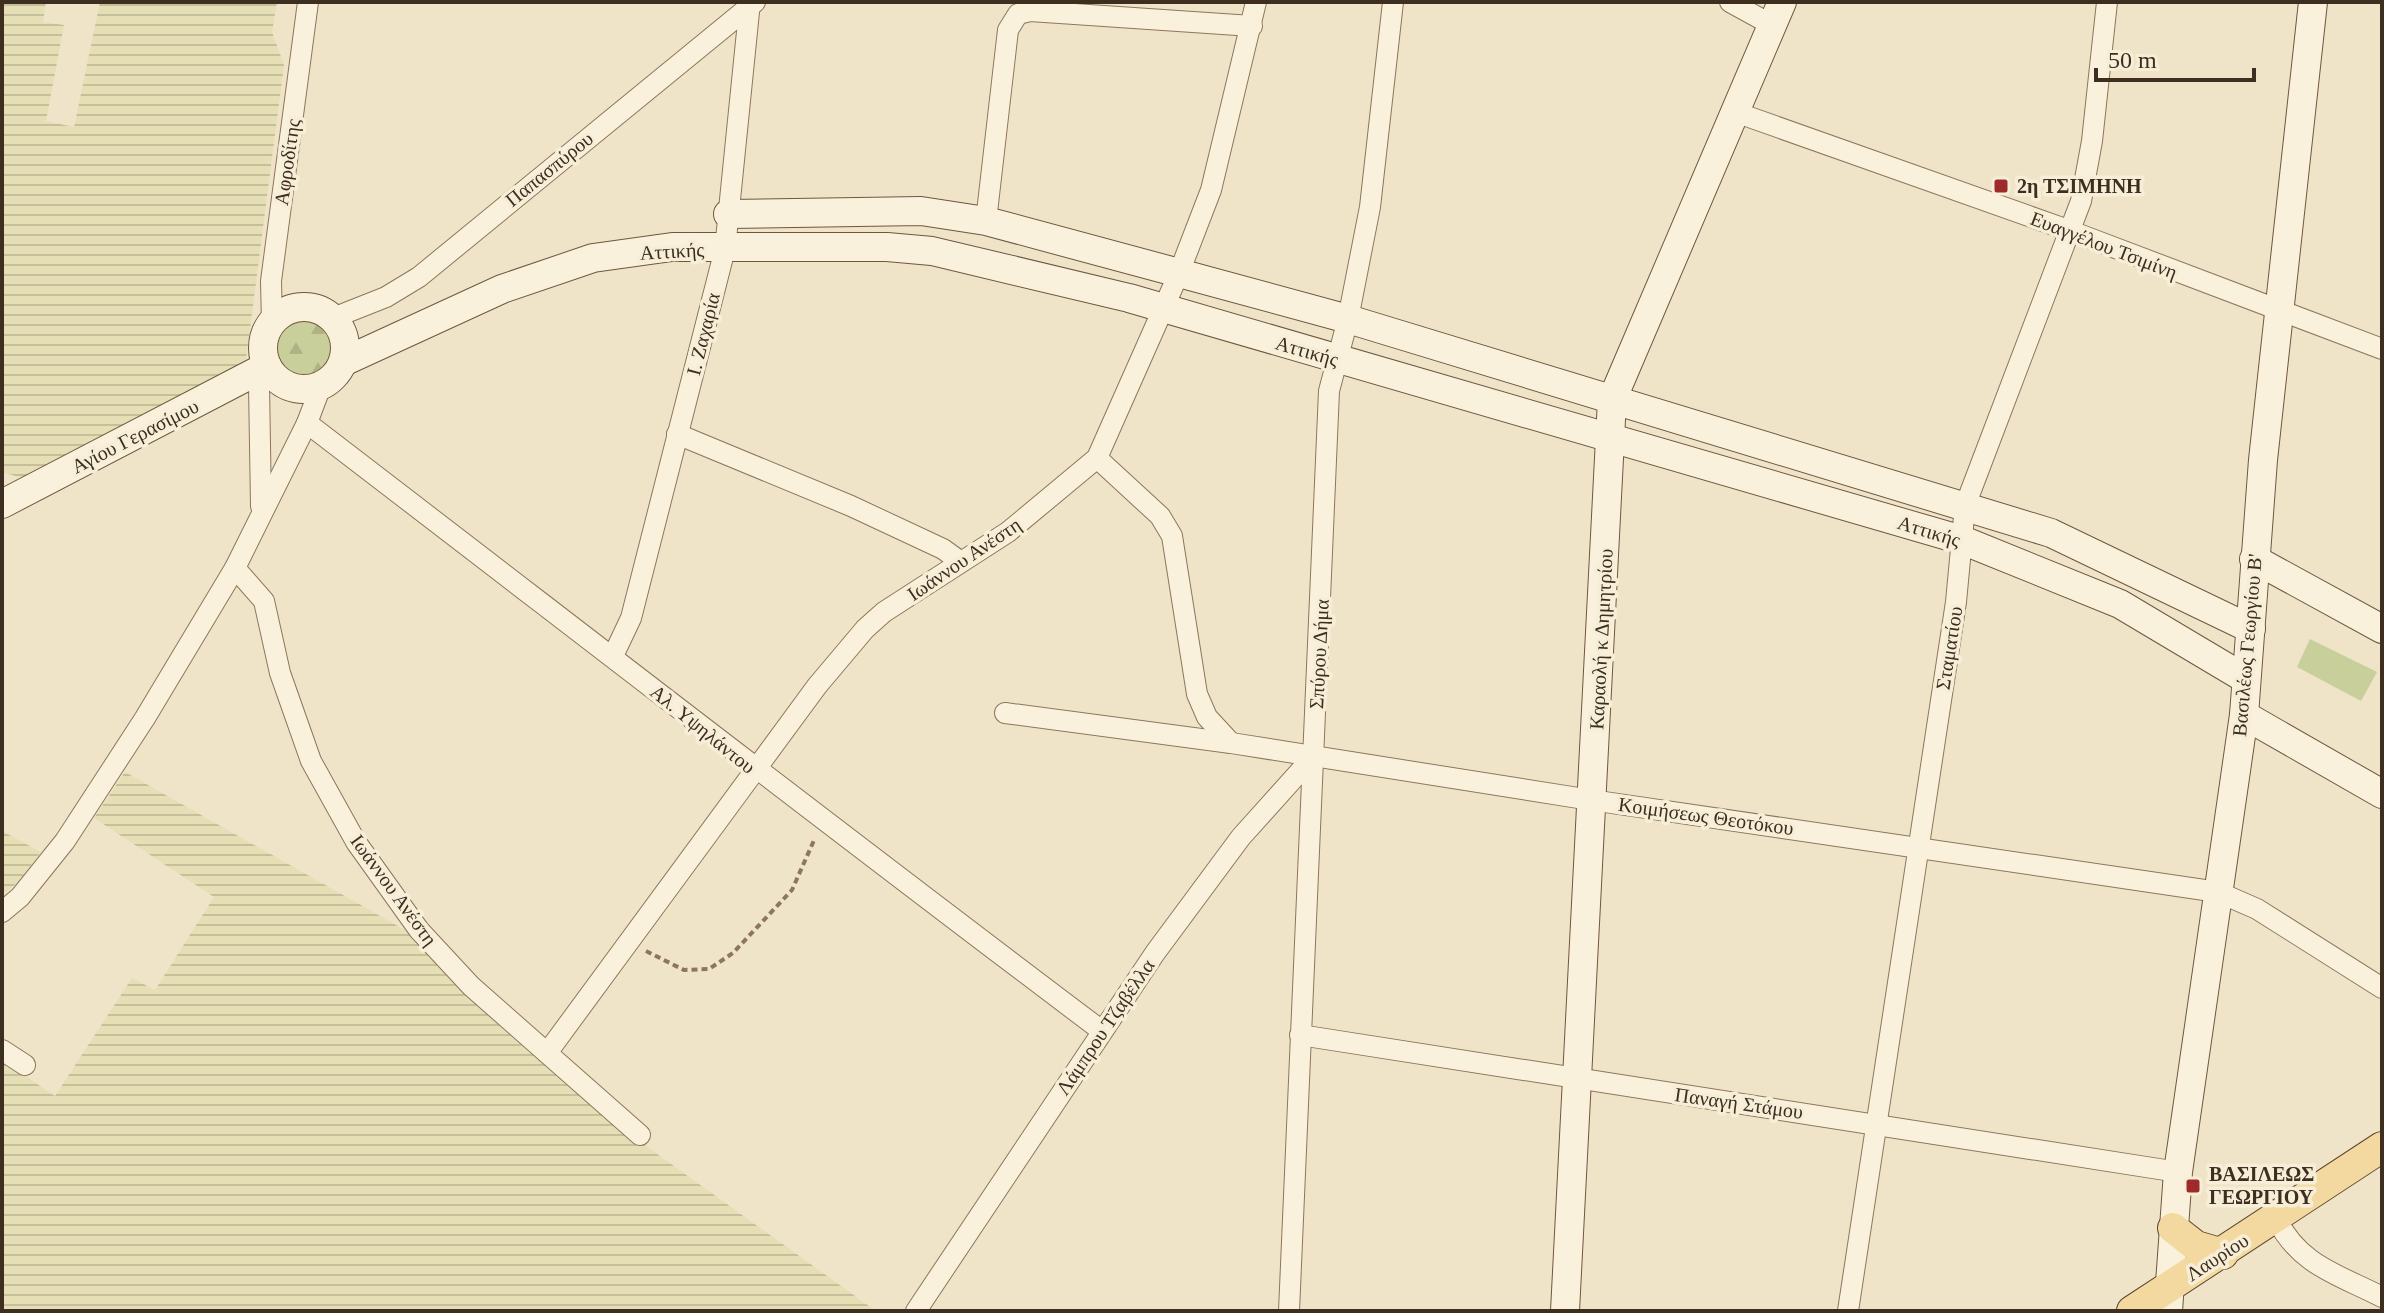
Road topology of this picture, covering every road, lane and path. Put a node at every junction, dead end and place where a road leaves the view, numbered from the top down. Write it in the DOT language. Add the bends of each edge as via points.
graph roads {
  1 [pos="308,2"];
  2 [pos="1256,2"];
  3 [pos="1393,2"];
  4 [pos="1730,2"];
  5 [pos="2107,2"];
  6 [pos="2313,2"];
  7 [pos="751,4"];
  8 [pos="1777,13"];
  9 [pos="1252,26"];
  10 [pos="1735,112"];
  11 [pos="728,214"];
  12 [pos="986,221"];
  13 [pos="2068,230"];
  14 [pos="725,249"];
  15 [pos="1179,273"];
  16 [pos="1163,308"];
  17 [pos="2279,312"];
  18 [pos="333,318"];
  19 [pos="1348,319"];
  20 [pos="272,322"];
  21 [pos="2382,349"];
  22 [pos="1335,360"];
  23 [pos="343,362"];
  24 [pos="268,368"];
  25 [pos="321,386"];
  26 [pos="1612,400"];
  27 [pos="307,423"];
  28 [pos="677,434"];
  29 [pos="1612,437"];
  30 [pos="1097,458"];
  31 [pos="2,504"];
  32 [pos="1965,506"];
  33 [pos="261,510"];
  34 [pos="1962,540"];
  35 [pos="2254,559"];
  36 [pos="961,562"];
  37 [pos="235,568"];
  38 [pos="2251,629"];
  39 [pos="2382,629"];
  40 [pos="613,656"];
  41 [pos="2246,679"];
  42 [pos="1005,713"];
  43 [pos="2244,715"];
  44 [pos="1231,743"];
  45 [pos="1312,758"];
  46 [pos="755,771"];
  47 [pos="2382,794"];
  48 [pos="1591,800"];
  49 [pos="816,816"];
  50 [pos="1918,845"];
  51 [pos="2218,892"];
  52 [pos="2,912"];
  53 [pos="630,943"];
  54 [pos="2382,988"];
  55 [pos="1102,1031"];
  56 [pos="1300,1035"];
  57 [pos="2,1050"];
  58 [pos="547,1053"];
  59 [pos="25,1065"];
  60 [pos="1579,1080"];
  61 [pos="1875,1122"];
  62 [pos="640,1135"];
  63 [pos="2382,1147"];
  64 [pos="2178,1172"];
  65 [pos="2276,1218"];
  66 [pos="2173,1228"];
  67 [pos="2223,1254"];
  68 [pos="2382,1297"];
  69 [pos="2170,1299"];
  70 [pos="916,1311"];
  71 [pos="1289,1311"];
  72 [pos="1565,1311"];
  73 [pos="1848,1311"];
  74 [pos="2132,1311"];
  1 -- 20 [label="street, Αφροδίτης" via="271,281"];
  2 -- 9 [label="street, Ιωάννου Ανέστη"];
  3 -- 19 [label="street, Σπύρου Δήμα" via="1370,207"];
  4 -- 8 [label="street"];
  5 -- 13 [label="street, Σταματίου" via="2092,141 2081,201"];
  6 -- 17 [label="street, Βασιλέως Γεωργίου Β'"];
  7 -- 11 [label="street, Ι. Ζαχαρία"];
  7 -- 18 [label="street, Παπασπύρου" via="419,277"];
  8 -- 10 [label="street, Καραολή κ Δημητρίου"];
  9 -- 12 [label="street" via="1018,14 1008,30"];
  9 -- 15 [label="street, Ιωάννου Ανέστη" via="1211,190"];
  10 -- 13 [label="street, Ευαγγέλου Τσιμίνη"];
  10 -- 26 [label="street, Καραολή κ Δημητρίου"];
  11 -- 12 [label="street, Αττικής" via="921,211"];
  11 -- 14 [label="street, Ι. Ζαχαρία"];
  12 -- 15 [label="street, Αττικής"];
  13 -- 17 [label="street, Ευαγγέλου Τσιμίνη"];
  13 -- 32 [label="street, Σταματίου"];
  14 -- 16 [label="street, Αττικής" via="932,251"];
  14 -- 23 [label="street, Αττικής" via="672,247 593,258 502,289"];
  14 -- 28 [label="street, Ι. Ζαχαρία"];
  15 -- 16 [label="street, Ιωάννου Ανέστη"];
  15 -- 19 [label="street, Αττικής"];
  16 -- 22 [label="street, Αττικής"];
  16 -- 30 [label="street, Ιωάννου Ανέστη"];
  17 -- 21 [label="street, Ευαγγέλου Τσιμίνη"];
  17 -- 35 [label="street, Βασιλέως Γεωργίου Β'"];
  18 -- 20 [label="street" via="309,307 295,308"];
  18 -- 23 [label="street" via="344,339"];
  19 -- 22 [label="street, Σπύρου Δήμα"];
  19 -- 26 [label="street, Αττικής"];
  20 -- 24 [label="street" via="263,344"];
  22 -- 29 [label="street, Αττικής"];
  22 -- 45 [label="street, Σπύρου Δήμα" via="1329,391"];
  23 -- 25 [label="street"];
  24 -- 25 [label="street" via="286,386"];
  24 -- 31 [label="street, Αγίου Γερασίμου"];
  24 -- 33 [label="street" via="259,385"];
  25 -- 27 [label="street"];
  26 -- 29 [label="street, Καραολή κ Δημητρίου"];
  26 -- 32 [label="street, Αττικής"];
  27 -- 33 [label="street"];
  27 -- 40 [label="street, Αλ. Υψηλάντου"];
  28 -- 36 [label="street" via="851,506"];
  28 -- 40 [label="street, Ι. Ζαχαρία" via="631,618"];
  29 -- 34 [label="street, Αττικής"];
  29 -- 48 [label="street, Καραολή κ Δημητρίου"];
  30 -- 36 [label="street, Ιωάννου Ανέστη" via="1008,532"];
  30 -- 44 [label="street" via="1160,516 1172,536 1197,694 1207,717"];
  32 -- 34 [label="street, Σταματίου"];
  32 -- 38 [label="street, Αττικής" via="2051,533"];
  33 -- 37 [label="street"];
  34 -- 41 [label="street, Αττικής" via="2120,604"];
  34 -- 50 [label="street, Σταματίου"];
  35 -- 38 [label="street, Βασιλέως Γεωργίου Β'"];
  35 -- 39 [label="street"];
  36 -- 46 [label="street, Ιωάννου Ανέστη" via="865,629"];
  37 -- 52 [label="street" via="90,804 20,897"];
  37 -- 58 [label="street, Ιωάννου Ανέστη" via="264,601 311,761 341,815 419,930 471,986"];
  38 -- 41 [label="street, Βασιλέως Γεωργίου Β'"];
  40 -- 46 [label="street, Αλ. Υψηλάντου"];
  41 -- 43 [label="street, Βασιλέως Γεωργίου Β'"];
  42 -- 44 [label="street, Κοιμήσεως Θεοτόκου"];
  43 -- 47 [label="street"];
  43 -- 51 [label="street, Βασιλέως Γεωργίου Β'"];
  44 -- 45 [label="street, Κοιμήσεως Θεοτόκου"];
  45 -- 48 [label="street, Κοιμήσεως Θεοτόκου"];
  45 -- 55 [label="street, Λάμπρου Τζαβέλλα" via="1241,837"];
  45 -- 56 [label="street, Σπύρου Δήμα"];
  46 -- 49 [label="street, Αλ. Υψηλάντου"];
  46 -- 53 [label="street, Ιωάννου Ανέστη"];
  48 -- 50 [label="street, Κοιμήσεως Θεοτόκου"];
  48 -- 60 [label="street, Καραολή κ Δημητρίου"];
  49 -- 53 [label="path" via="815,837 792,890 733,953 709,969 684,970"];
  49 -- 55 [label="street, Αλ. Υψηλάντου"];
  50 -- 51 [label="street, Κοιμήσεως Θεοτόκου"];
  50 -- 61 [label="street, Σταματίου"];
  51 -- 54 [label="street, Κοιμήσεως Θεοτόκου" via="2257,909"];
  51 -- 64 [label="street, Βασιλέως Γεωργίου Β'"];
  53 -- 58 [label="street, Ιωάννου Ανέστη"];
  55 -- 70 [label="street, Λάμπρου Τζαβέλλα"];
  56 -- 60 [label="street, Παναγή Στάμου"];
  56 -- 71 [label="street, Σπύρου Δήμα"];
  57 -- 59 [label="street"];
  58 -- 62 [label="street, Ιωάννου Ανέστη"];
  60 -- 61 [label="street, Παναγή Στάμου"];
  60 -- 72 [label="street, Καραολή κ Δημητρίου"];
  61 -- 64 [label="street, Παναγή Στάμου"];
  61 -- 73 [label="street, Σταματίου"];
  63 -- 65 [label="main road, Λαυρίου"];
  64 -- 66 [label="street, Βασιλέως Γεωργίου Β'"];
  65 -- 67 [label="main road, Λαυρίου"];
  65 -- 68 [label="street" via="2303,1257"];
  66 -- 67 [label="main road" via="2196,1246"];
  66 -- 69 [label="street, Βασιλέως Γεωργίου Β'"];
  67 -- 69 [label="main road, Λαυρίου"];
  69 -- 74 [label="main road, Λαυρίου"];
}
